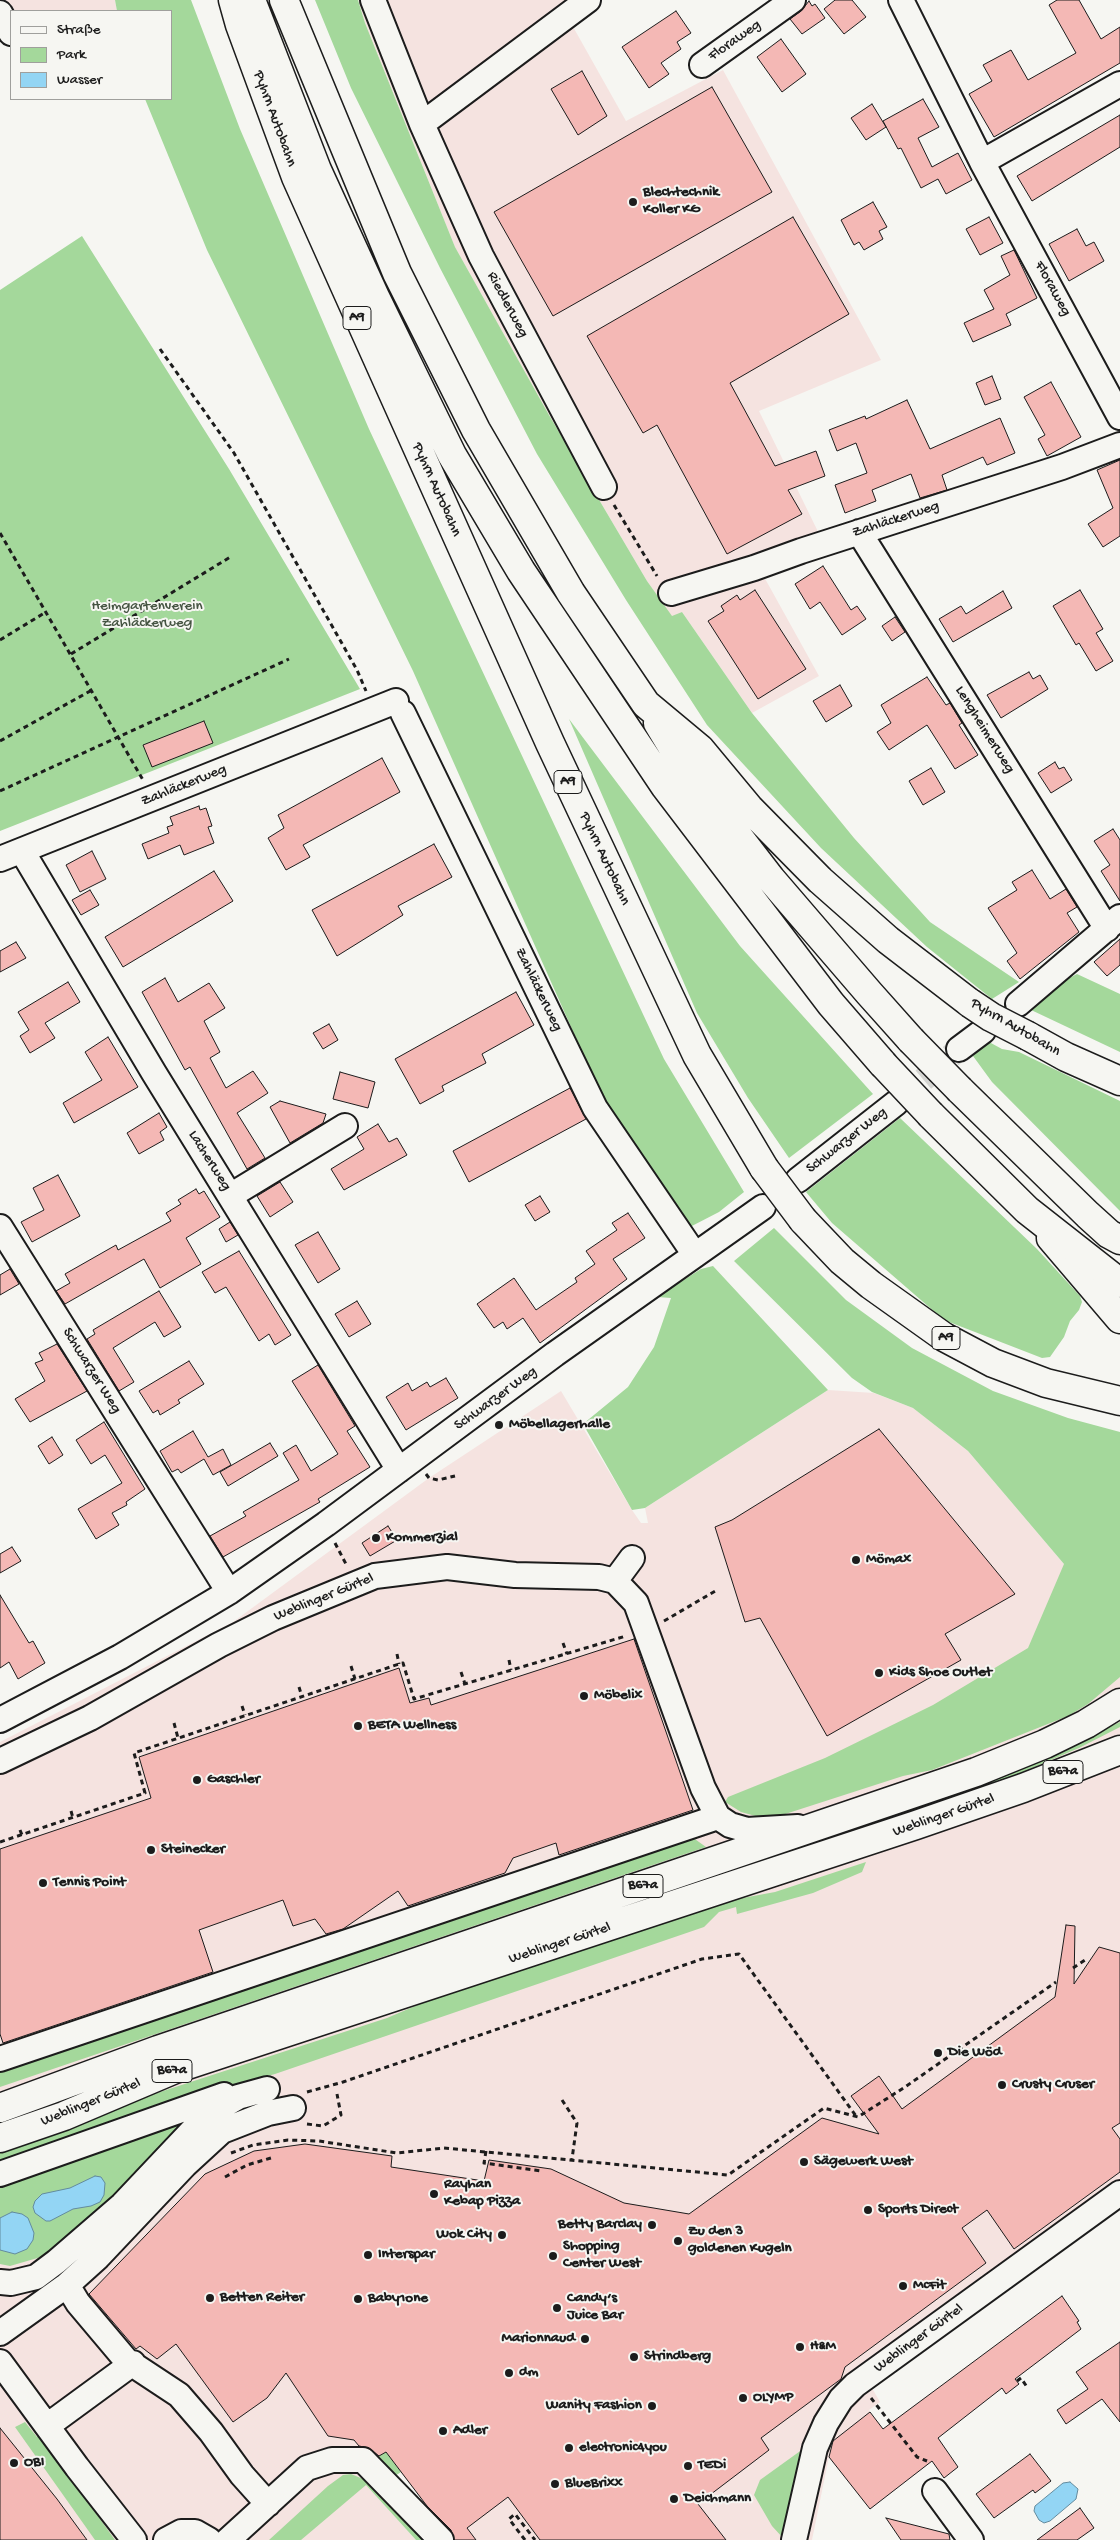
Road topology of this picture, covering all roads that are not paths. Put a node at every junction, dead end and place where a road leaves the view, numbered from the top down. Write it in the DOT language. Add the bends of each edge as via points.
graph roads {
  1 [pos="233,0"];
  2 [pos="251,0"];
  3 [pos="284,0"];
  4 [pos="373,0"];
  5 [pos="588,0"];
  6 [pos="793,0"];
  7 [pos="901,0"];
  8 [pos="0,13"];
  9 [pos="10,31"];
  10 [pos="702,65"];
  11 [pos="1120,84"];
  12 [pos="422,124"];
  13 [pos="982,162"];
  14 [pos="1120,417"];
  15 [pos="1120,445"];
  16 [pos="604,487"];
  17 [pos="859,532"];
  18 [pos="671,593"];
  19 [pos="646,704"];
  20 [pos="11,855"];
  21 [pos="1114,923"];
  22 [pos="1018,1004"];
  23 [pos="982,1031"];
  24 [pos="959,1049"];
  25 [pos="1120,1081"];
  26 [pos="896,1103"];
  27 [pos="345,1126"];
  28 [pos="798,1180"];
  29 [pos="230,1196"];
  30 [pos="763,1207"];
  31 [pos="1027,1210"];
  32 [pos="0,1227"];
  33 [pos="1120,1240"];
  34 [pos="695,1255"];
  35 [pos="1120,1283"];
  36 [pos="1120,1319"];
  37 [pos="1120,1401"];
  38 [pos="399,1470"];
  39 [pos="632,1558"];
  40 [pos="615,1581"];
  41 [pos="229,1592"];
  42 [pos="1120,1703"];
  43 [pos="1,1717"];
  44 [pos="1120,1750"];
  45 [pos="0,1761"];
  46 [pos="718,1817"];
  47 [pos="821,1825"];
  48 [pos="0,2059"];
  49 [pos="299,2100"];
  50 [pos="0,2108"];
  51 [pos="0,2138"];
  52 [pos="0,2174"];
  53 [pos="1120,2193"];
  54 [pos="36,2277"];
  55 [pos="0,2282"];
  56 [pos="58,2291"];
  57 [pos="0,2334"];
  58 [pos="0,2362"];
  59 [pos="133,2363"];
  60 [pos="48,2426"];
  61 [pos="935,2491"];
  62 [pos="268,2504"];
  63 [pos="134,2540"];
  64 [pos="166,2540"];
  65 [pos="209,2540"];
  66 [pos="228,2540"];
  67 [pos="440,2540"];
  68 [pos="794,2540"];
  69 [pos="971,2540"];
  1 -- 37 [label="main road, Pyhrn Autobahn / A9, bridge" via="296,177 554,752 697,1054 764,1168 803,1220 842,1261 870,1285 944,1337 993,1363 1046,1383"];
  2 -- 31 [label="main road, bridge" via="317,170 368,282 452,455 521,571 665,786 831,1004 931,1115"];
  3 -- 19 [label="main road, Pyhrn Autobahn" via="397,273 476,430 571,593"];
  4 -- 12 [label="street, Riedlerweg"];
  5 -- 12 [label="street"];
  6 -- 10 [label="street, Floraweg"];
  7 -- 13 [label="street, Floraweg"];
  8 -- 9 [label="street"];
  11 -- 13 [label="street"];
  12 -- 16 [label="street, Riedlerweg" via="481,256"];
  13 -- 14 [label="street, Floraweg"];
  15 -- 17 [label="street, Zahläckerweg" via="1062,467"];
  17 -- 18 [label="street, Zahläckerweg"];
  17 -- 21 [label="street, Lengheimerweg"];
  19 -- 25 [label="main road, Pyhrn Autobahn, bridge" via="700,749 749,808 820,880 888,940 991,1017"];
  19 -- 33 [label="main road, bridge" via="684,766 771,879 911,1040 1088,1215"];
  20 -- 29 [label="street, Lacherweg"];
  20 -- 34 [label="street, Zahläckerweg" via="374,710 399,707 595,1108"];
  21 -- 22 [label="street"];
  23 -- 24 [label="street"];
  26 -- 28 [label="street, Schwarzer Weg"];
  27 -- 29 [label="street"];
  29 -- 38 [label="street, Lacherweg"];
  30 -- 34 [label="street, Schwarzer Weg"];
  31 -- 35 [label="main road"];
  31 -- 36 [label="main road"];
  32 -- 41 [label="street, Schwarzer Weg"];
  34 -- 38 [label="street, Schwarzer Weg"];
  38 -- 41 [label="street, Schwarzer Weg"];
  39 -- 40 [label="street"];
  40 -- 45 [label="street, Weblinger Gürtel" via="599,1577 515,1575 447,1567 374,1576 273,1618 90,1718"];
  40 -- 46 [label="street" via="636,1603 703,1788"];
  41 -- 43 [label="street, Schwarzer Weg" via="120,1657"];
  42 -- 47 [label="main road, Weblinger Gürtel / B67a" via="1045,1744 976,1772"];
  44 -- 51 [label="main road, Weblinger Gürtel / B67a" via="898,1832 175,2069 64,2116"];
  46 -- 47 [label="street, Weblinger Gürtel" via="747,1830"];
  46 -- 48 [label="street"];
  47 -- 50 [label="main road, Weblinger Gürtel / B67a" via="168,2047"];
  49 -- 56 [label="street" via="222,2131 185,2165 98,2257"];
  52 -- 54 [label="street" via="249,2087 266,2089 238,2097 207,2115 122,2205"];
  53 -- 68 [label="street, Weblinger Gürtel" via="854,2385 826,2422 815,2448"];
  54 -- 55 [label="street" via="11,2283"];
  54 -- 56 [label="street"];
  56 -- 57 [label="street"];
  56 -- 59 [label="street" via="78,2303 126,2360"];
  58 -- 60 [label="street"];
  59 -- 60 [label="street"];
  59 -- 62 [label="street" via="178,2396"];
  60 -- 63 [label="street"];
  61 -- 69 [label="street"];
  62 -- 66 [label="street"];
  62 -- 67 [label="street" via="307,2468 332,2460 363,2460"];
  64 -- 65 [label="street" via="180,2532 195,2532"];
}
